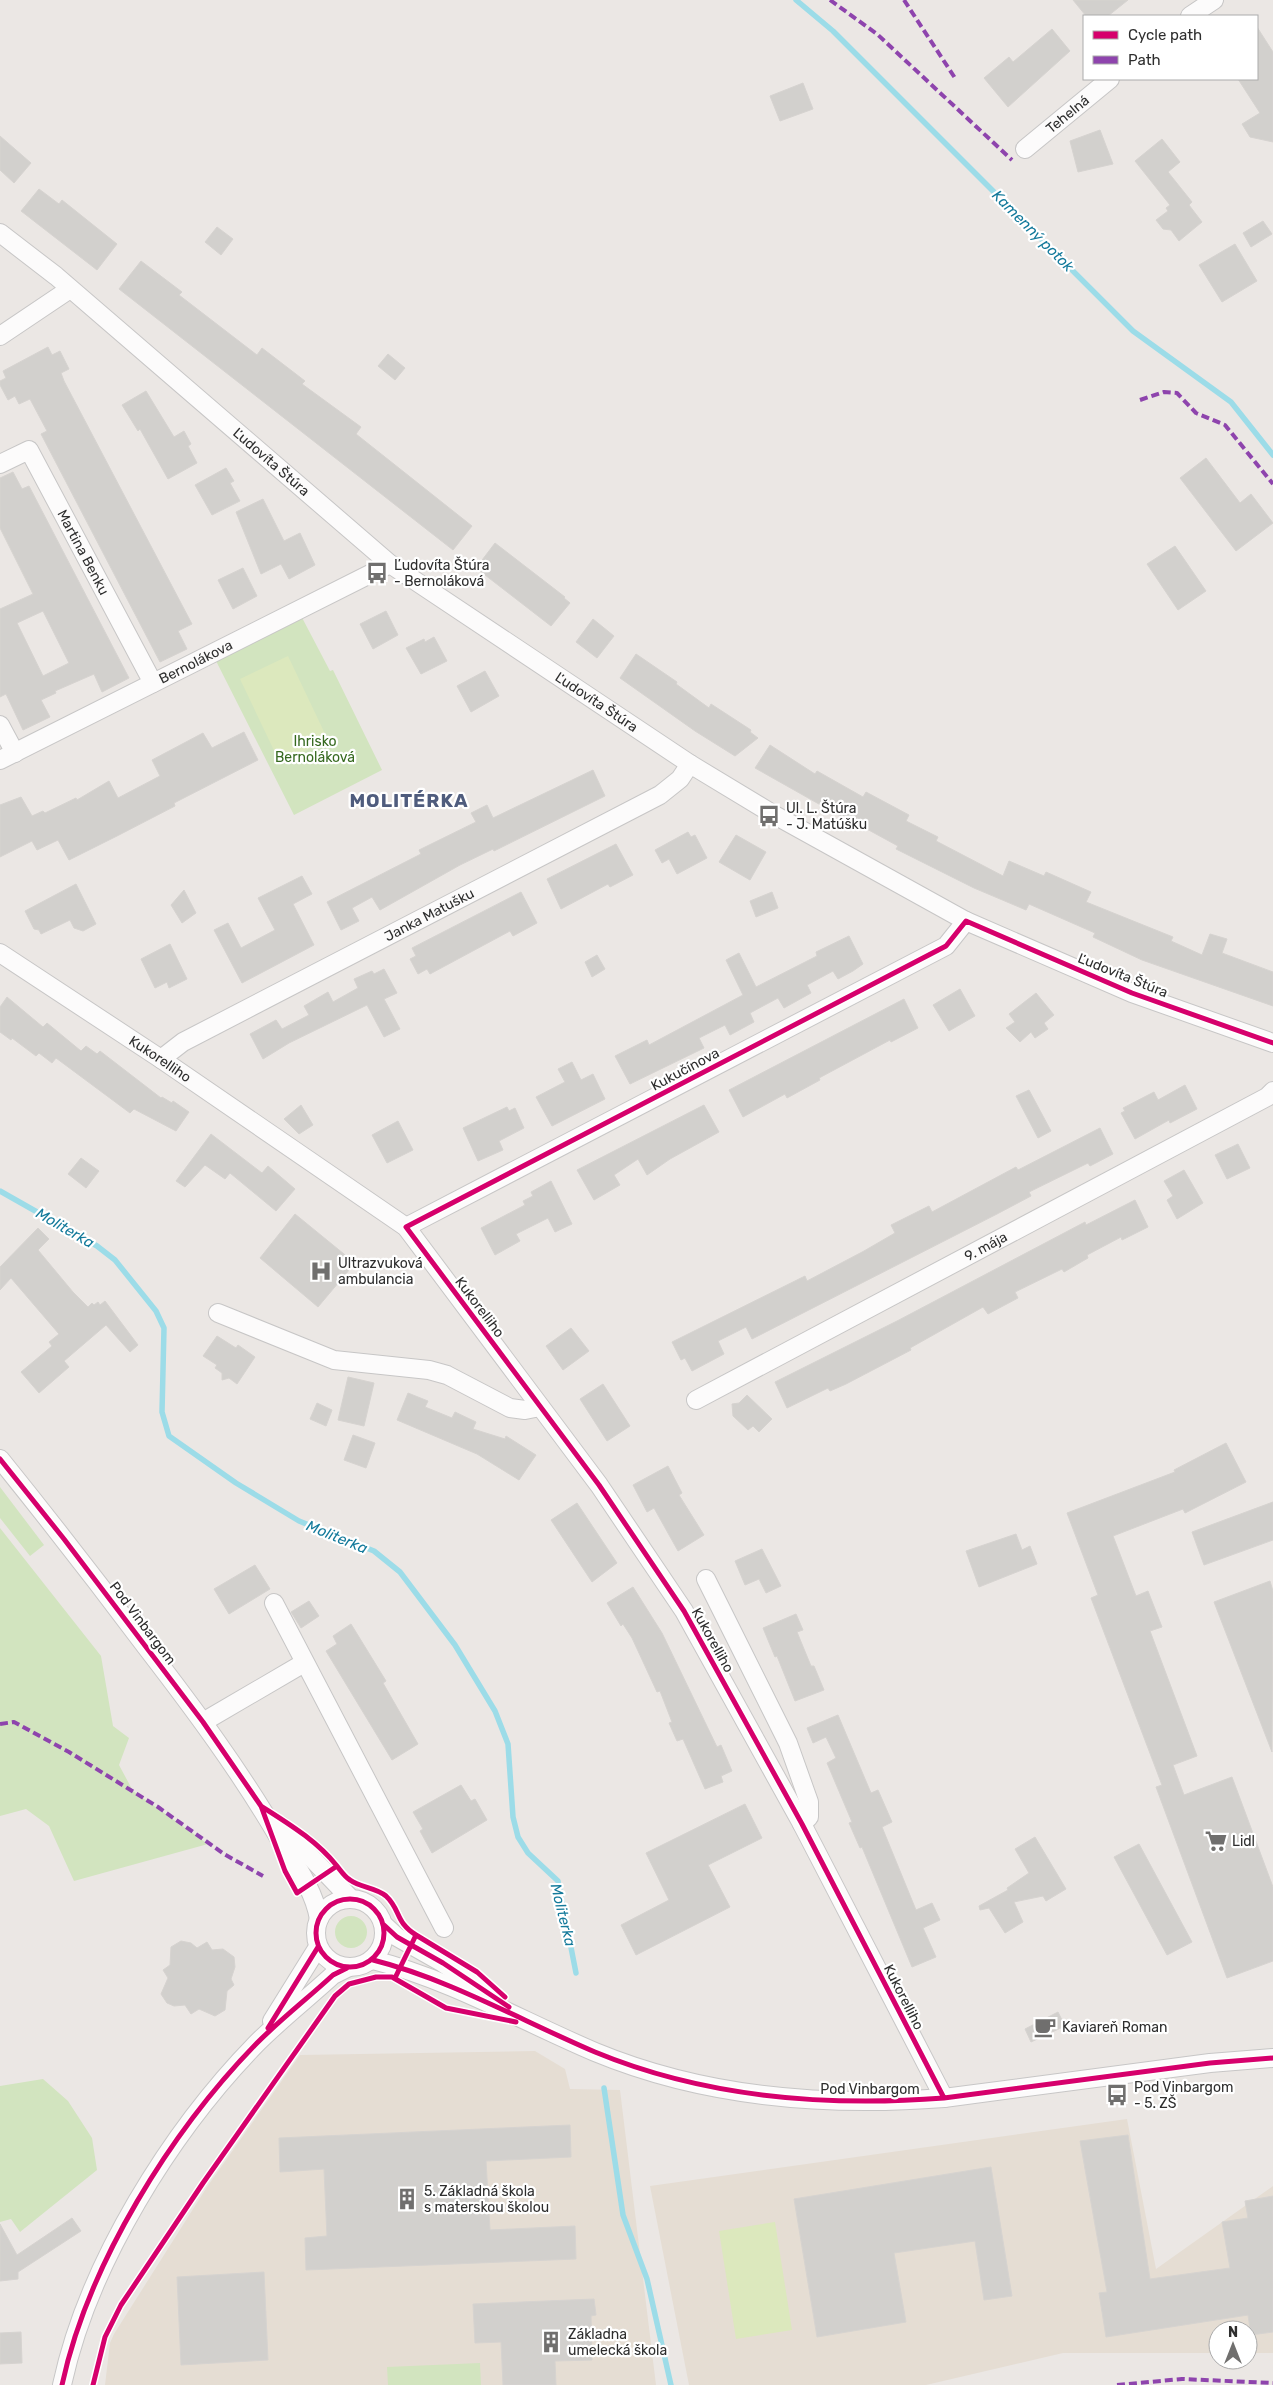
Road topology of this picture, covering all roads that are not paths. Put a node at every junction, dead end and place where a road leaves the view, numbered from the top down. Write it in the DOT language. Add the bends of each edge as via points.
graph roads {
  1 [pos="1214,0"];
  2 [pos="1192,15"];
  3 [pos="1109,80"];
  4 [pos="1025,149"];
  5 [pos="0,233"];
  6 [pos="70,289"];
  7 [pos="0,336"];
  8 [pos="0,464"];
  9 [pos="390,564"];
  10 [pos="153,683"];
  11 [pos="0,725"];
  12 [pos="7,756"];
  13 [pos="690,764"];
  14 [pos="966,922"];
  15 [pos="0,953"];
  16 [pos="1273,1043"];
  17 [pos="161,1059"];
  18 [pos="1273,1091"];
  19 [pos="406,1227"];
  20 [pos="218,1313"];
  21 [pos="696,1400"];
  22 [pos="540,1407"];
  23 [pos="0,1459"];
  24 [pos="706,1579"];
  25 [pos="274,1603"];
  26 [pos="304,1663"];
  27 [pos="204,1722"];
  28 [pos="261,1806"];
  29 [pos="802,1824"];
  30 [pos="350,1898"];
  31 [pos="319,1919"];
  32 [pos="384,1925"];
  33 [pos="444,1928"];
  34 [pos="318,1947"];
  35 [pos="372,1960"];
  36 [pos="347,1968"];
  37 [pos="536,2026"];
  38 [pos="258,2043"];
  39 [pos="1273,2058"];
  40 [pos="944,2098"];
  41 [pos="62,2385"];
  1 -- 2 [label="street"];
  3 -- 4 [label="street, Tehelná"];
  5 -- 6 [label="street, Ľudovíta Štúra"];
  6 -- 7 [label="street"];
  6 -- 9 [label="street, Ľudovíta Štúra"];
  8 -- 10 [label="street, Martina Benku" via="29,450"];
  9 -- 10 [label="street, Bernolákova"];
  9 -- 13 [label="street, Ľudovíta Štúra"];
  10 -- 12 [label="street, Bernolákova"];
  11 -- 12 [label="street"];
  13 -- 14 [label="street, Ľudovíta Štúra"];
  13 -- 17 [label="street, Janka Matušku" via="680,779 660,795 182,1042"];
  14 -- 16 [label="street, Ľudovíta Štúra" via="1132,993"];
  14 -- 19 [label="street, Kukučínova" via="946,946"];
  15 -- 17 [label="street, Kukorelliho"];
  17 -- 19 [label="street, Kukorelliho"];
  18 -- 21 [label="street, 9. mája"];
  19 -- 22 [label="street, Kukorelliho"];
  20 -- 22 [label="street" via="322,1356 355,1363 429,1370 446,1375 510,1408"];
  22 -- 29 [label="street, Kukorelliho" via="599,1485 684,1611"];
  23 -- 27 [label="street, Pod Vinbargom"];
  24 -- 29 [label="street, Kukorelliho" via="788,1743 809,1802 809,1817"];
  25 -- 26 [label="street"];
  26 -- 27 [label="street"];
  26 -- 33 [label="street"];
  27 -- 28 [label="street, Pod Vinbargom"];
  28 -- 30 [label="street, Pod Vinbargom"];
  28 -- 31 [label="street, Pod Vinbargom" via="316,1901"];
  29 -- 40 [label="street, Kukorelliho"];
  30 -- 31 [label="street" via="331,1904"];
  30 -- 32 [label="street" via="372,1906"];
  31 -- 34 [label="street"];
  32 -- 35 [label="street" via="383,1944"];
  32 -- 37 [label="street, Pod Vinbargom" via="397,1937 443,1963"];
  34 -- 36 [label="street" via="325,1957"];
  34 -- 38 [label="street"];
  35 -- 36 [label="street"];
  35 -- 37 [label="street, Pod Vinbargom" via="408,1968"];
  36 -- 38 [label="street" via="333,1975"];
  37 -- 40 [label="street, Pod Vinbargom" via="598,2053 714,2088 795,2100"];
  38 -- 41 [label="street" via="227,2076 165,2157 124,2226 91,2289"];
  39 -- 40 [label="street, Pod Vinbargom" via="1183,2066"];
}
